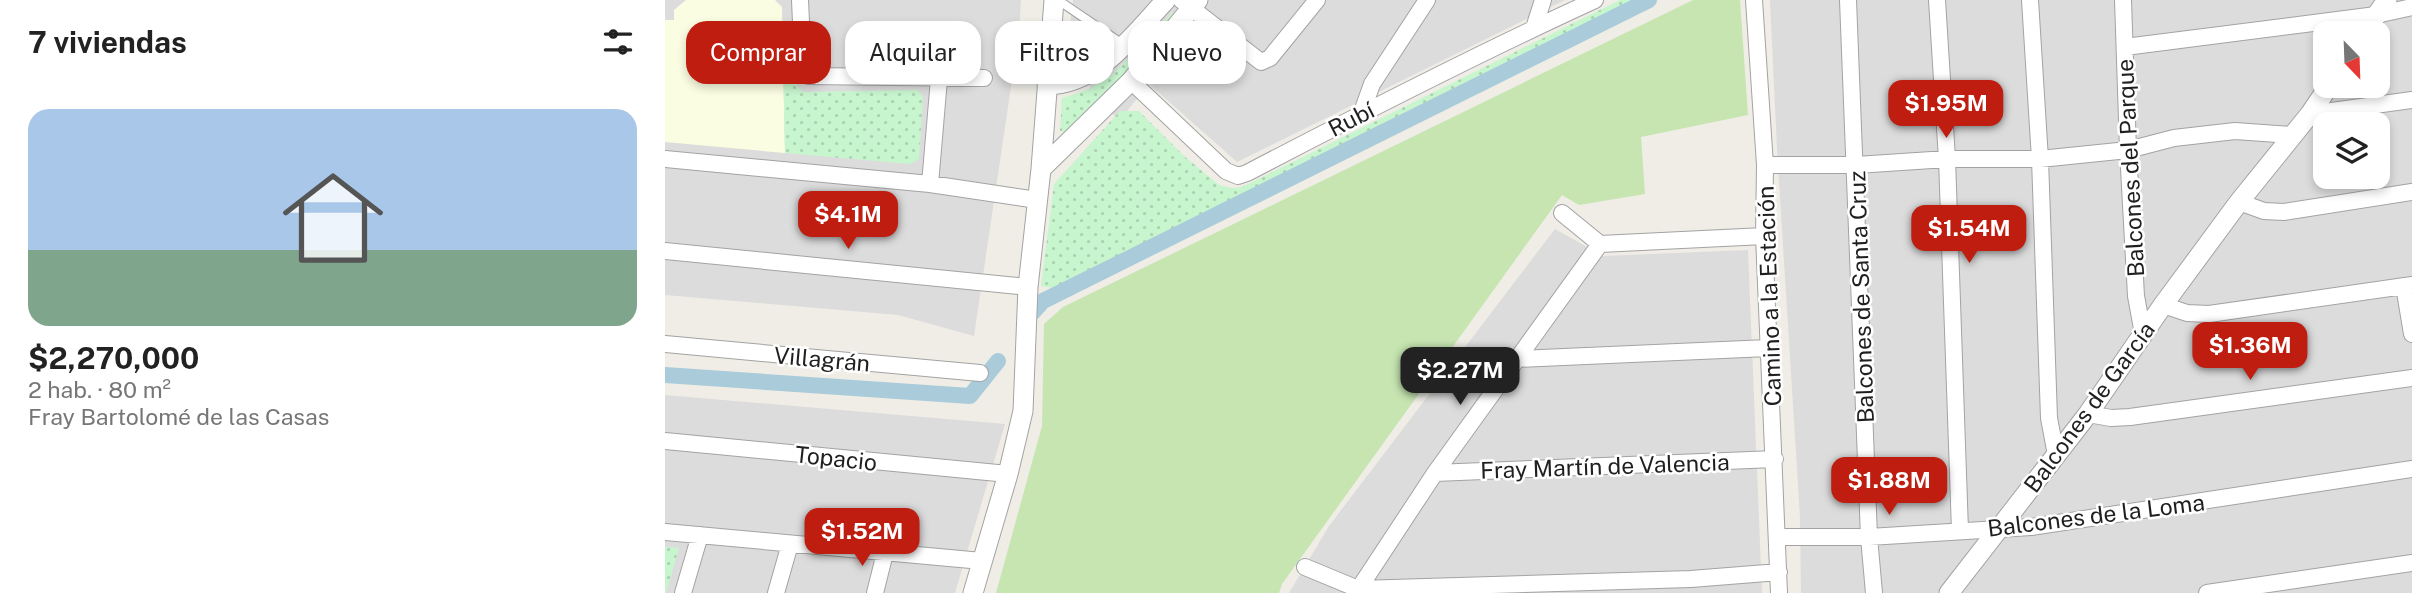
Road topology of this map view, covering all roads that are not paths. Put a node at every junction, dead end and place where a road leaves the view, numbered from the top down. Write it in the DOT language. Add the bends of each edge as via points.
graph roads {
  1 [pos="800,0"];
  2 [pos="1056,0"];
  3 [pos="1166,0"];
  4 [pos="1317,0"];
  5 [pos="1427,0"];
  6 [pos="1543,0"];
  7 [pos="1595,0"];
  8 [pos="1754,0"];
  9 [pos="1848,0"];
  10 [pos="1937,0"];
  11 [pos="2030,0"];
  12 [pos="2123,0"];
  13 [pos="1190,3"];
  14 [pos="2382,7"];
  15 [pos="2412,7"];
  16 [pos="1176,21"];
  17 [pos="1534,28"];
  18 [pos="1124,45"];
  19 [pos="2125,47"];
  20 [pos="845,77"];
  21 [pos="981,78"];
  22 [pos="984,78"];
  23 [pos="939,84"];
  24 [pos="1128,84"];
  25 [pos="1134,84"];
  26 [pos="1047,85"];
  27 [pos="2321,98"];
  28 [pos="2412,100"];
  29 [pos="1362,112"];
  30 [pos="2310,114"];
  31 [pos="2292,135"];
  32 [pos="2128,150"];
  33 [pos="665,159"];
  34 [pos="1947,159"];
  35 [pos="2040,159"];
  36 [pos="1856,165"];
  37 [pos="1765,166"];
  38 [pos="1041,169"];
  39 [pos="930,184"];
  40 [pos="2412,192"];
  41 [pos="1037,200"];
  42 [pos="2239,202"];
  43 [pos="1562,213"];
  44 [pos="1764,236"];
  45 [pos="1600,244"];
  46 [pos="665,251"];
  47 [pos="2408,285"];
  48 [pos="1028,287"];
  49 [pos="2163,305"];
  50 [pos="2143,334"];
  51 [pos="2412,334"];
  52 [pos="665,344"];
  53 [pos="1768,348"];
  54 [pos="1517,359"];
  55 [pos="980,373"];
  56 [pos="2412,378"];
  57 [pos="2088,414"];
  58 [pos="665,441"];
  59 [pos="2056,455"];
  60 [pos="1775,459"];
  61 [pos="2412,469"];
  62 [pos="1434,473"];
  63 [pos="1008,474"];
  64 [pos="2000,529"];
  65 [pos="1960,531"];
  66 [pos="665,532"];
  67 [pos="700,535"];
  68 [pos="1779,537"];
  69 [pos="1869,537"];
  70 [pos="790,544"];
  71 [pos="885,553"];
  72 [pos="982,561"];
  73 [pos="2412,562"];
  74 [pos="1304,567"];
  75 [pos="1779,572"];
  76 [pos="1692,586"];
  77 [pos="1575,588"];
  78 [pos="1457,590"];
  79 [pos="1357,591"];
  80 [pos="683,593"];
  81 [pos="776,593"];
  82 [pos="875,593"];
  83 [pos="973,593"];
  84 [pos="1779,593"];
  85 [pos="1874,593"];
  86 [pos="1949,593"];
  87 [pos="2207,593"];
  1 -- 20 [label="street" via="803,67 808,76"];
  2 -- 18 [label="lane"];
  2 -- 26 [label="street"];
  3 -- 18 [label="street"];
  4 -- 13 [label="street" via="1270,58 1261,62"];
  5 -- 29 [label="street" via="1372,83"];
  6 -- 17 [label="street"];
  7 -- 17 [label="street, Rubí"];
  8 -- 37 [label="street, Camino a la Estación"];
  9 -- 36 [label="street, Balcones de Santa Cruz"];
  10 -- 34 [label="street"];
  11 -- 35 [label="street"];
  12 -- 19 [label="street, Balcones del Parque"];
  13 -- 16 [label="street"];
  14 -- 15 [label="street"];
  14 -- 19 [label="street"];
  17 -- 29 [label="street, Rubí"];
  18 -- 26 [label="street" via="1082,78"];
  19 -- 32 [label="street, Balcones del Parque"];
  21 -- 22 [label="street"];
  23 -- 39 [label="street"];
  24 -- 38 [label="street"];
  25 -- 29 [label="street, Rubí" via="1227,172 1237,176"];
  26 -- 38 [label="street"];
  27 -- 30 [label="street, Balcones de García"];
  28 -- 30 [label="street"];
  30 -- 31 [label="street, Balcones de García"];
  31 -- 32 [label="street" via="2235,131 2174,138"];
  31 -- 42 [label="street, Balcones de García"];
  32 -- 35 [label="street"];
  32 -- 50 [label="street, Balcones del Parque" via="2136,296"];
  33 -- 39 [label="street"];
  34 -- 35 [label="street"];
  34 -- 36 [label="street"];
  34 -- 65 [label="street"];
  35 -- 59 [label="street" via="2049,418"];
  36 -- 37 [label="street"];
  36 -- 69 [label="street, Balcones de Santa Cruz"];
  37 -- 44 [label="street, Camino a la Estación"];
  38 -- 41 [label="street"];
  39 -- 41 [label="street"];
  40 -- 42 [label="street" via="2284,212"];
  41 -- 48 [label="street"];
  42 -- 49 [label="street, Balcones de García"];
  43 -- 45 [label="street"];
  44 -- 45 [label="street"];
  44 -- 53 [label="street, Camino a la Estación"];
  45 -- 54 [label="street"];
  46 -- 48 [label="street"];
  47 -- 49 [label="street" via="2209,314"];
  47 -- 51 [label="street"];
  48 -- 63 [label="street" via="1023,411"];
  49 -- 50 [label="street, Balcones de García"];
  50 -- 57 [label="street, Balcones de García"];
  52 -- 55 [label="street, Villagrán"];
  53 -- 54 [label="street"];
  53 -- 60 [label="street, Camino a la Estación"];
  54 -- 62 [label="street"];
  56 -- 57 [label="street" via="2130,417"];
  57 -- 59 [label="street, Balcones de García"];
  58 -- 63 [label="street, Topacio"];
  59 -- 64 [label="street, Balcones de García"];
  60 -- 62 [label="street, Fray Martín de Valencia"];
  60 -- 68 [label="street, Camino a la Estación"];
  61 -- 64 [label="street, Balcones de la Loma"];
  62 -- 79 [label="street"];
  63 -- 72 [label="street"];
  64 -- 65 [label="street, Balcones de la Loma"];
  64 -- 86 [label="street, Balcones de García"];
  65 -- 69 [label="street, Balcones de la Loma"];
  66 -- 67 [label="street"];
  67 -- 70 [label="street"];
  67 -- 80 [label="street"];
  68 -- 69 [label="street, Balcones de la Loma"];
  68 -- 75 [label="street, Camino a la Estación"];
  69 -- 85 [label="street, Balcones de Santa Cruz"];
  70 -- 71 [label="street"];
  70 -- 81 [label="street"];
  71 -- 72 [label="street"];
  71 -- 82 [label="street"];
  72 -- 83 [label="street"];
  73 -- 87 [label="street"];
  74 -- 79 [label="street"];
  75 -- 76 [label="street"];
  75 -- 84 [label="street, Camino a la Estación"];
  76 -- 77 [label="street"];
  77 -- 78 [label="street"];
  78 -- 79 [label="street"];
}
